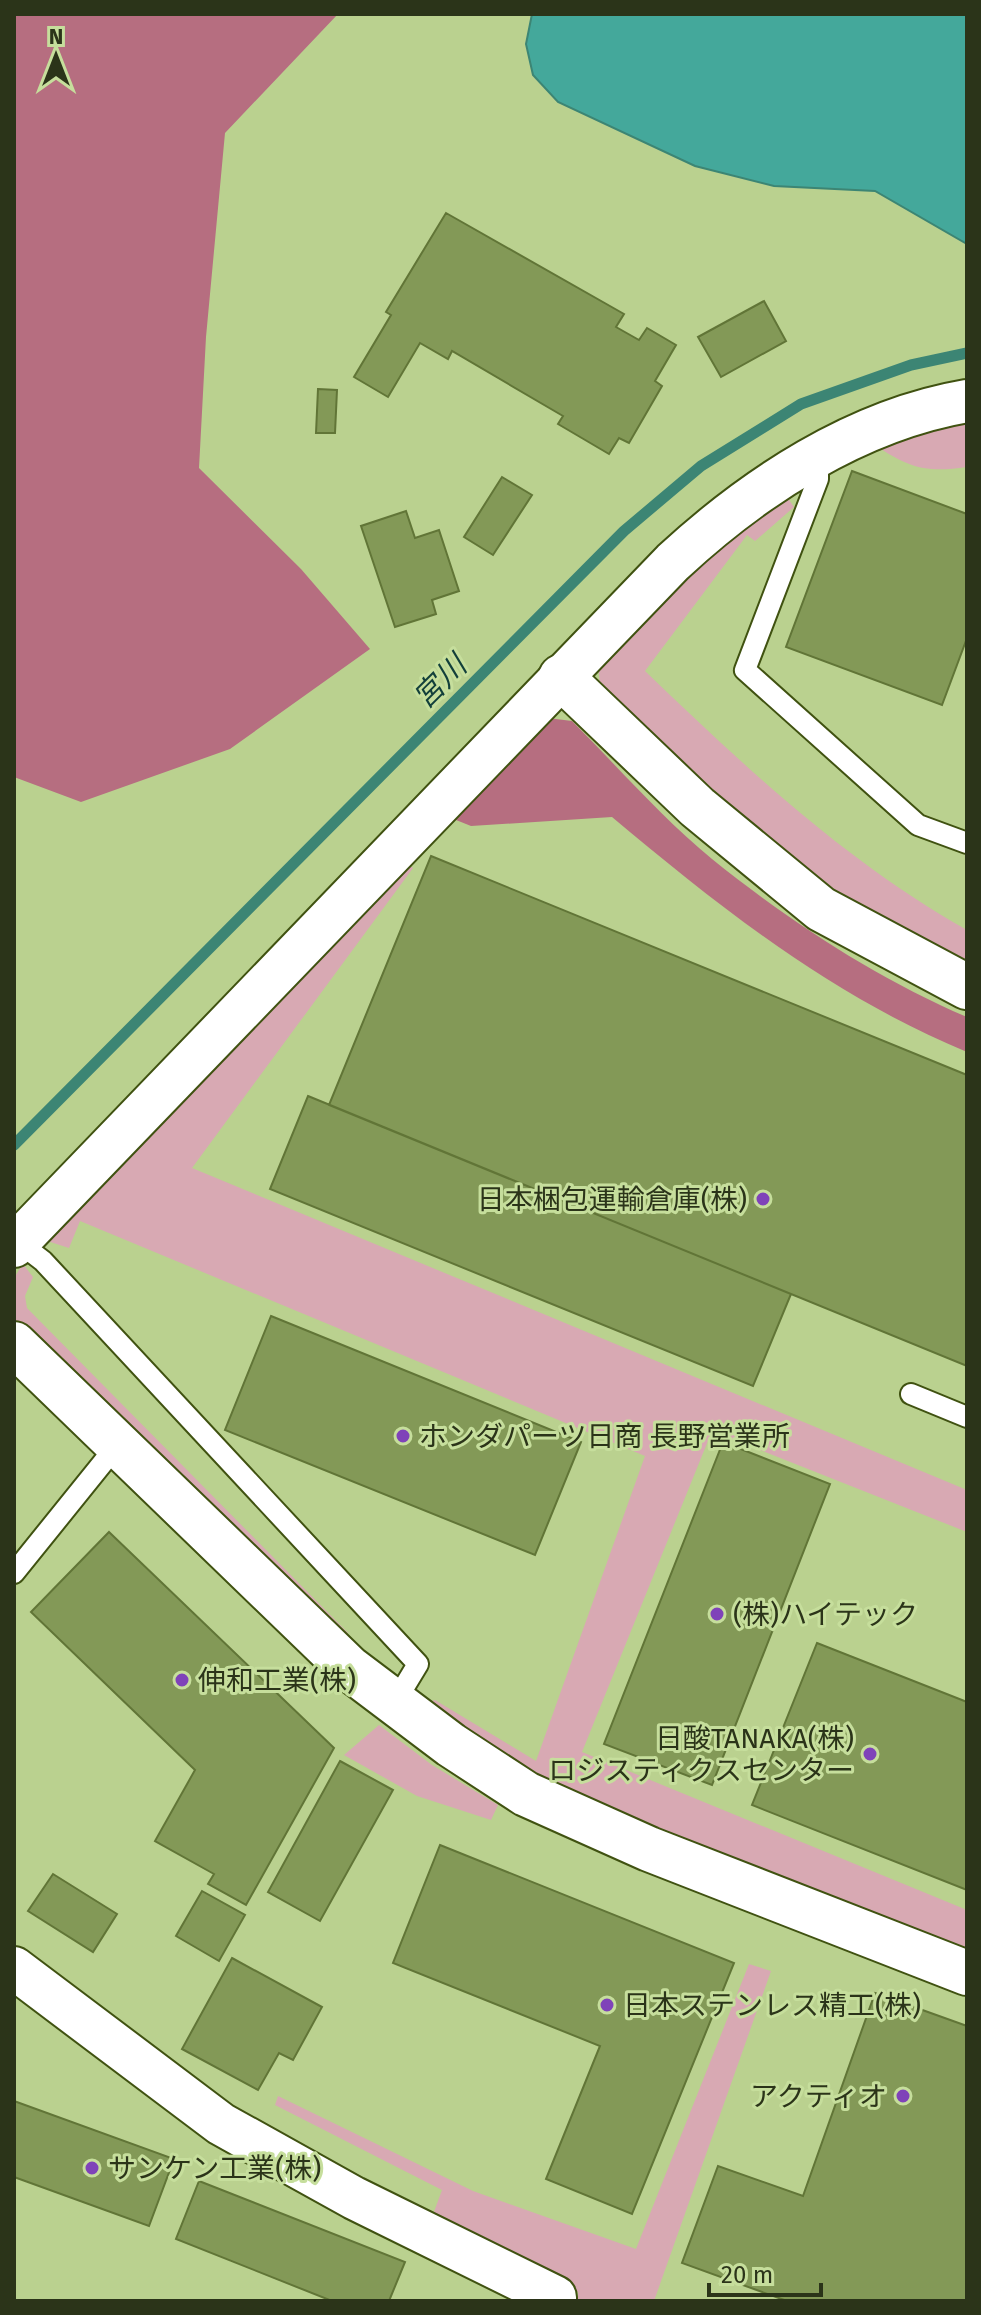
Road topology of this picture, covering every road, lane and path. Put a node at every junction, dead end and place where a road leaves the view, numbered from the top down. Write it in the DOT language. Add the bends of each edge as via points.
graph roads {
  1 [pos="967,401"];
  2 [pos="818,456"];
  3 [pos="561,677"];
  4 [pos="967,843"];
  5 [pos="967,987"];
  6 [pos="16,1244"];
  7 [pos="14,1344"];
  8 [pos="911,1394"];
  9 [pos="967,1417"];
  10 [pos="118,1444"];
  11 [pos="14,1573"];
  12 [pos="395,1702"];
  13 [pos="14,1968"];
  14 [pos="967,1973"];
  15 [pos="555,2301"];
  1 -- 2 [label="street" via="876,428"];
  2 -- 3 [label="street" via="713,525"];
  2 -- 4 [label="lane" via="818,479 745,670 918,825"];
  3 -- 5 [label="street" via="697,807 821,909"];
  3 -- 6 [label="street"];
  6 -- 12 [label="lane" via="54,1272 418,1664"];
  7 -- 10 [label="street"];
  8 -- 9 [label="lane"];
  10 -- 11 [label="lane"];
  10 -- 12 [label="street" via="349,1668"];
  12 -- 14 [label="street" via="526,1794 649,1849"];
  13 -- 15 [label="street" via="221,2124"];
}
